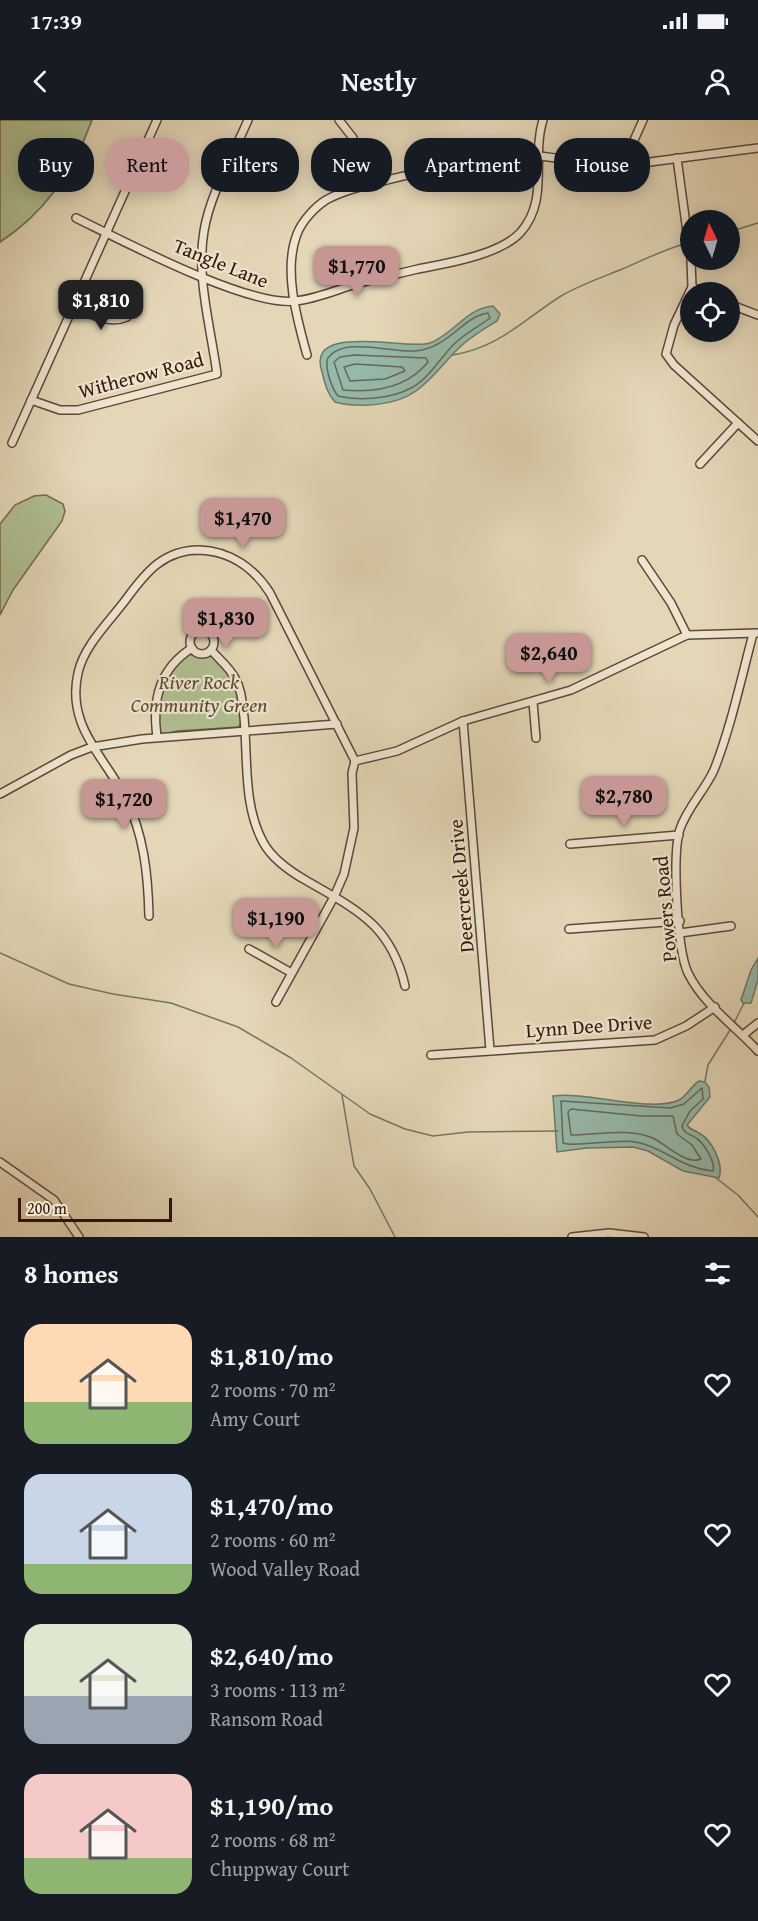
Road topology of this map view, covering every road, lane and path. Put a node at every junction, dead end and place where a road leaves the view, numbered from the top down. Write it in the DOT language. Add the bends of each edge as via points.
graph roads {
  1 [pos="158,120"];
  2 [pos="248,120"];
  3 [pos="339,120"];
  4 [pos="543,120"];
  5 [pos="643,120"];
  6 [pos="353,138"];
  7 [pos="540,138"];
  8 [pos="635,138"];
  9 [pos="758,148"];
  10 [pos="677,158"];
  11 [pos="650,162"];
  12 [pos="349,192"];
  13 [pos="539,192"];
  14 [pos="684,210"];
  15 [pos="76,218"];
  16 [pos="107,233"];
  17 [pos="204,276"];
  18 [pos="295,302"];
  19 [pos="74,308"];
  20 [pos="740,308"];
  21 [pos="680,312"];
  22 [pos="758,315"];
  23 [pos="127,317"];
  24 [pos="307,355"];
  25 [pos="31,400"];
  26 [pos="738,423"];
  27 [pos="758,441"];
  28 [pos="12,443"];
  29 [pos="700,464"];
  30 [pos="642,560"];
  31 [pos="755,634"];
  32 [pos="687,635"];
  33 [pos="192,648"];
  34 [pos="211,650"];
  35 [pos="533,702"];
  36 [pos="463,721"];
  37 [pos="337,724"];
  38 [pos="245,731"];
  39 [pos="157,737"];
  40 [pos="536,738"];
  41 [pos="92,747"];
  42 [pos="354,762"];
  43 [pos="0,794"];
  44 [pos="679,835"];
  45 [pos="570,844"];
  46 [pos="334,897"];
  47 [pos="149,916"];
  48 [pos="680,921"];
  49 [pos="731,926"];
  50 [pos="568,929"];
  51 [pos="680,933"];
  52 [pos="249,949"];
  53 [pos="290,972"];
  54 [pos="405,986"];
  55 [pos="276,1002"];
  56 [pos="715,1007"];
  57 [pos="758,1023"];
  58 [pos="743,1035"];
  59 [pos="490,1050"];
  60 [pos="758,1051"];
  61 [pos="431,1055"];
  62 [pos="0,1162"];
  63 [pos="79,1237"];
  64 [pos="572,1237"];
  65 [pos="644,1237"];
  1 -- 16 [label="street"];
  2 -- 17 [label="street, Witherow Road" via="208,214"];
  3 -- 6 [label="street"];
  4 -- 7 [label="street, Tangle Lane"];
  5 -- 8 [label="street"];
  9 -- 10 [label="street"];
  10 -- 11 [label="street"];
  10 -- 14 [label="street"];
  12 -- 18 [label="street" via="324,201 300,227 292,255"];
  13 -- 18 [label="street, Tangle Lane" via="520,233 499,248"];
  15 -- 16 [label="street, Tangle Lane"];
  16 -- 17 [label="street, Tangle Lane"];
  16 -- 19 [label="street"];
  17 -- 18 [label="street, Tangle Lane" via="256,298"];
  17 -- 25 [label="street, Witherow Road" via="217,374 78,410 60,410"];
  18 -- 24 [label="street"];
  19 -- 23 [label="street" via="108,320"];
  19 -- 25 [label="street"];
  20 -- 22 [label="street"];
  21 -- 26 [label="street" via="666,354"];
  25 -- 28 [label="street"];
  26 -- 27 [label="street"];
  26 -- 29 [label="street"];
  30 -- 32 [label="street"];
  31 -- 32 [label="street"];
  31 -- 44 [label="street, Powers Road" via="714,770"];
  32 -- 35 [label="street" via="571,690"];
  33 -- 34 [label="street" via="201,654"];
  33 -- 34 [label="street" via="192,635 204,630 214,638"];
  33 -- 39 [label="street" via="169,668 157,692"];
  34 -- 38 [label="street" via="239,686"];
  35 -- 36 [label="street"];
  35 -- 40 [label="street"];
  36 -- 42 [label="street" via="397,751"];
  36 -- 59 [label="street, Deercreek Drive"];
  37 -- 38 [label="street"];
  37 -- 41 [label="street" via="263,582 233,558 194,550 168,556 151,566 88,650 78,673 76,697"];
  37 -- 42 [label="street"];
  38 -- 39 [label="street"];
  38 -- 46 [label="street" via="250,809 264,845 296,875"];
  39 -- 41 [label="street"];
  41 -- 43 [label="street" via="71,754"];
  41 -- 47 [label="street" via="125,797 138,833 147,873"];
  42 -- 46 [label="street" via="352,841"];
  44 -- 45 [label="street"];
  44 -- 48 [label="street, Powers Road" via="676,865"];
  46 -- 53 [label="street"];
  46 -- 54 [label="street" via="371,920 386,937 397,957"];
  48 -- 50 [label="street"];
  48 -- 51 [label="street, Powers Road"];
  49 -- 51 [label="street"];
  51 -- 56 [label="street, Powers Road" via="687,970"];
  52 -- 53 [label="street"];
  53 -- 55 [label="street"];
  56 -- 58 [label="street"];
  56 -- 59 [label="street, Lynn Dee Drive" via="680,1030 655,1040"];
  57 -- 58 [label="street"];
  58 -- 60 [label="street"];
  59 -- 61 [label="street, Lynn Dee Drive"];
  62 -- 63 [label="street" via="54,1200"];
  64 -- 65 [label="street" via="628,1233"];
}
